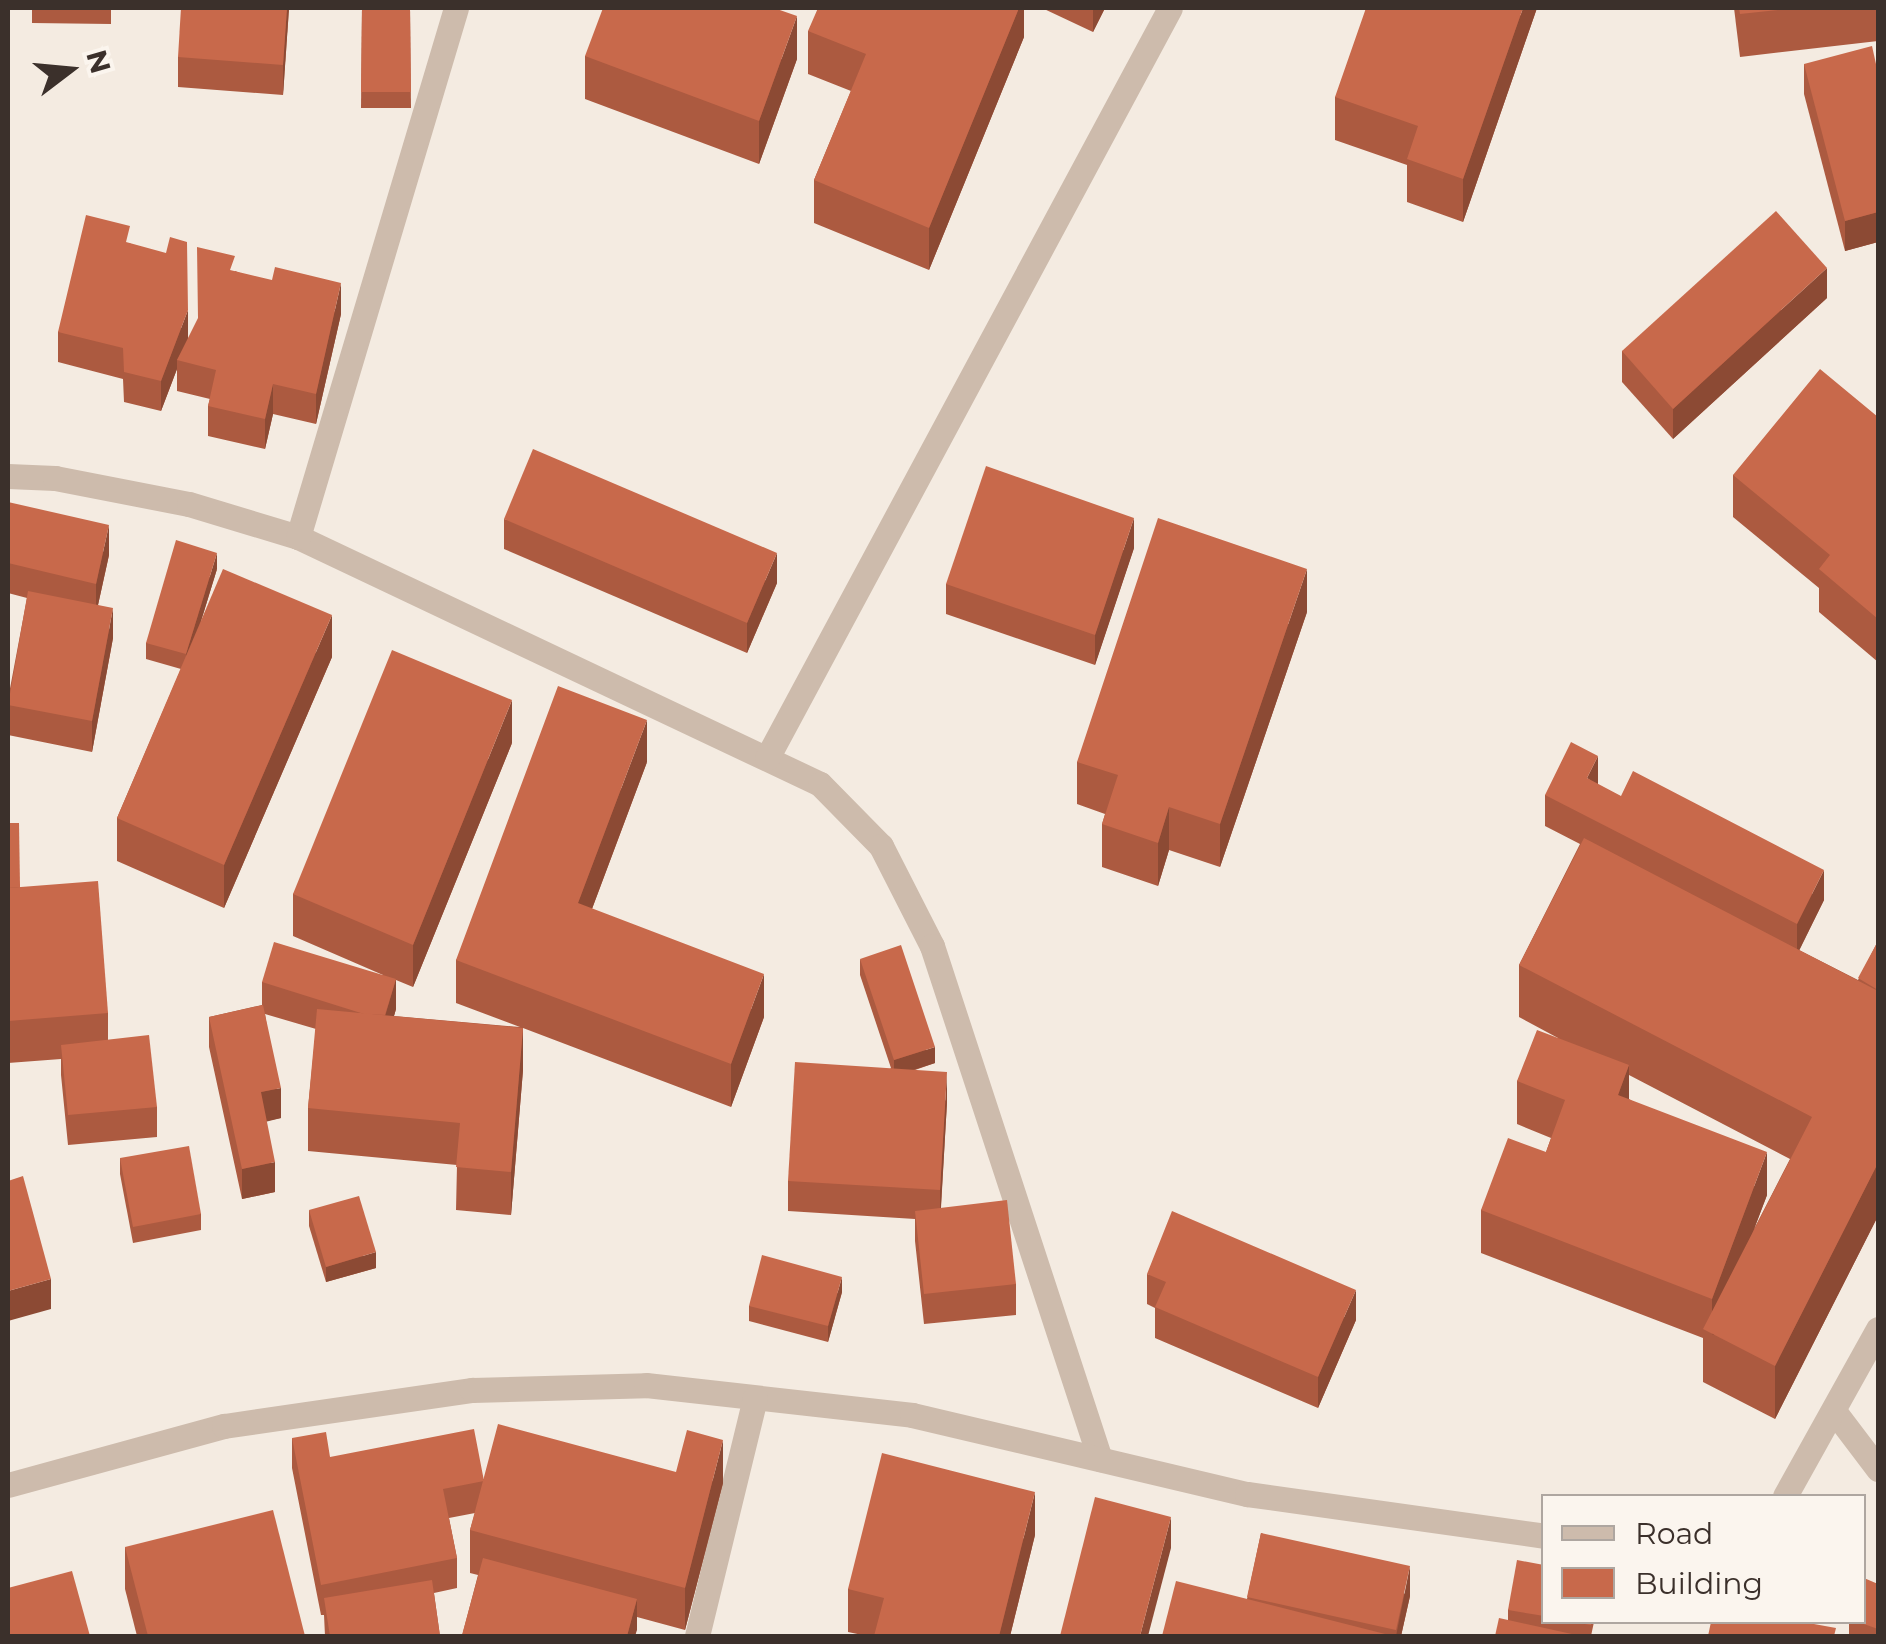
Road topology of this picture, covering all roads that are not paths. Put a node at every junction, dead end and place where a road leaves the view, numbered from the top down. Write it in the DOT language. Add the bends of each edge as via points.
graph roads {
  1 [pos="456,8"];
  2 [pos="1170,8"];
  3 [pos="8,476"];
  4 [pos="298,537"];
  5 [pos="767,758"];
  6 [pos="1878,1329"];
  7 [pos="756,1398"];
  8 [pos="1834,1411"];
  9 [pos="1100,1460"];
  10 [pos="1878,1469"];
  11 [pos="8,1485"];
  12 [pos="1787,1494"];
  13 [pos="1541,1536"];
  14 [pos="697,1636"];
  1 -- 4 [label="street"];
  2 -- 5 [label="street"];
  3 -- 4 [label="street" via="55,478 189,504"];
  4 -- 5 [label="street"];
  5 -- 9 [label="street" via="820,784 881,846 932,946"];
  6 -- 8 [label="street"];
  7 -- 9 [label="street" via="912,1414"];
  7 -- 11 [label="street" via="646,1385 472,1390 224,1426"];
  7 -- 14 [label="street"];
  8 -- 10 [label="street"];
  8 -- 12 [label="street"];
  9 -- 13 [label="street" via="1247,1494"];
}
